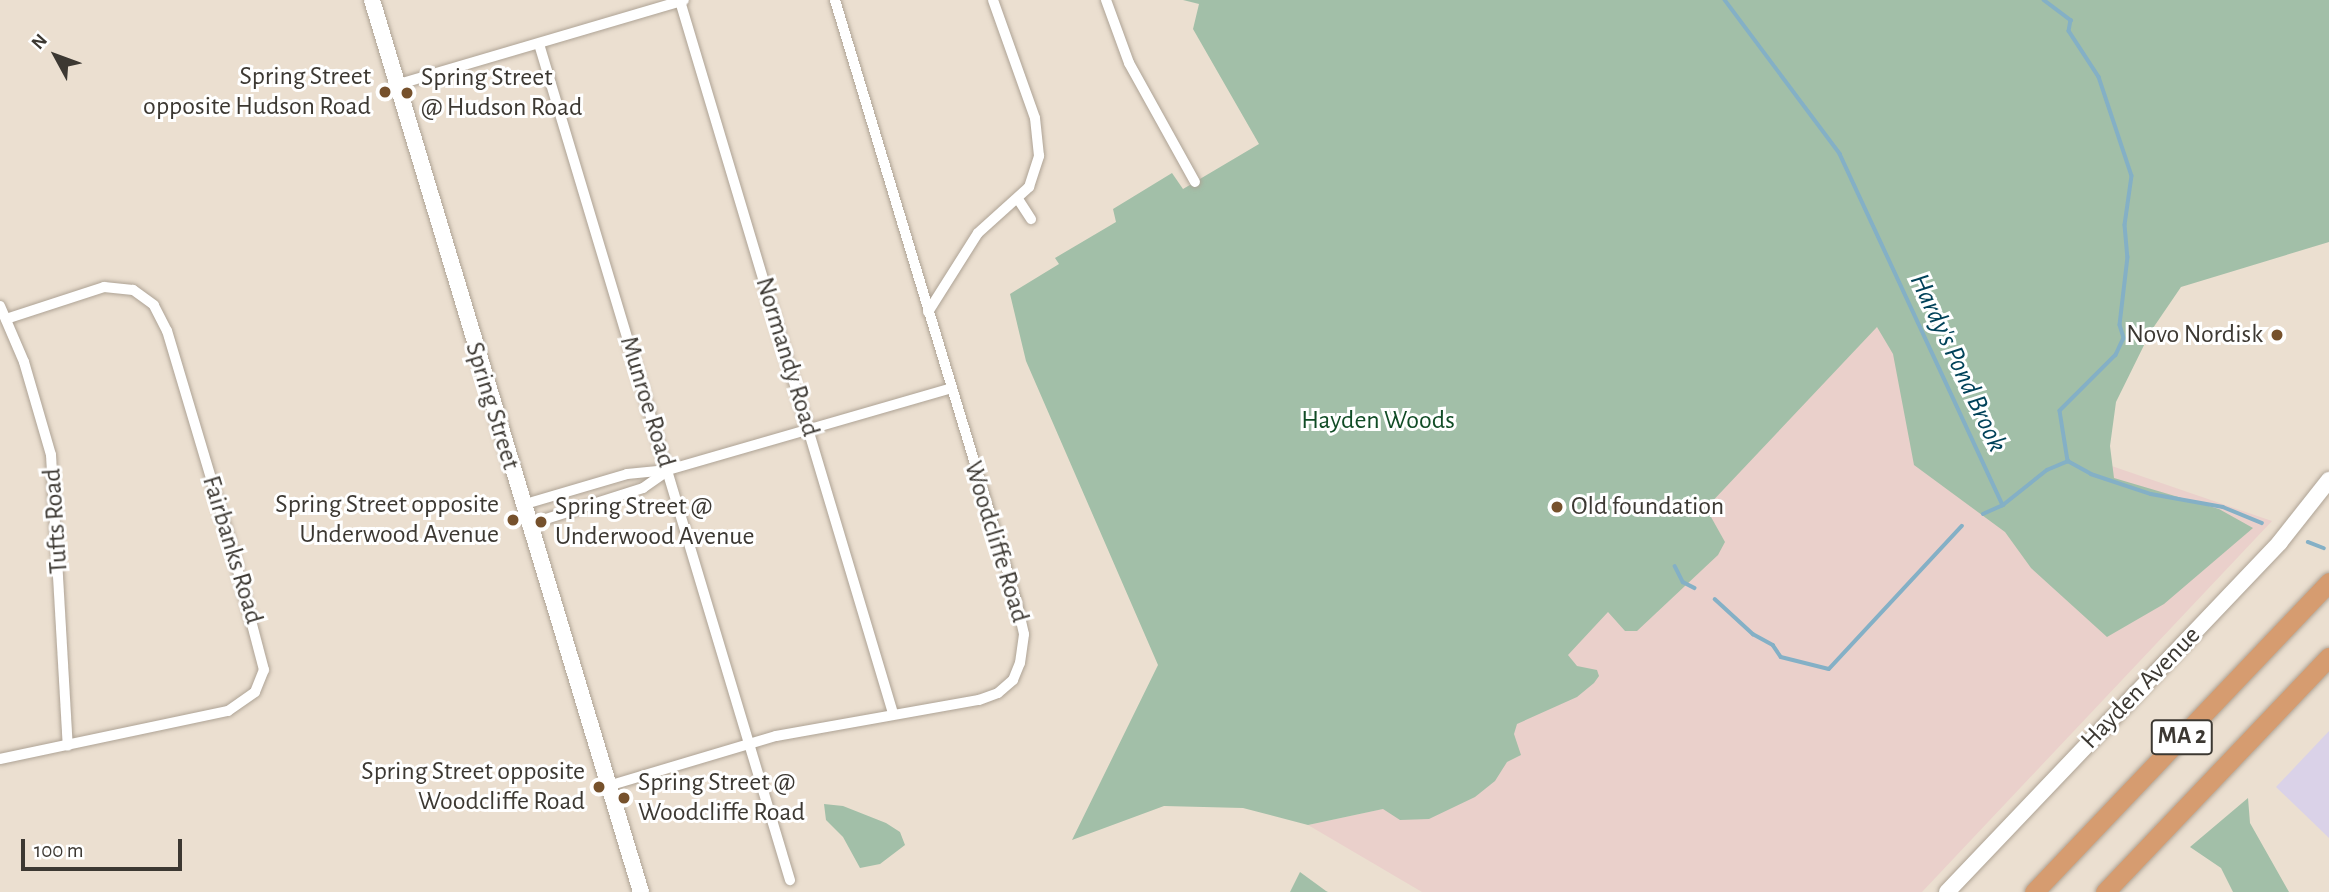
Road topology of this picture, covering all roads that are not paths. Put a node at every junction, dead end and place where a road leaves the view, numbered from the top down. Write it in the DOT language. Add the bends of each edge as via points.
graph roads {
  1 [pos="372,0"];
  2 [pos="835,0"];
  3 [pos="993,0"];
  4 [pos="1106,0"];
  5 [pos="682,1"];
  6 [pos="539,44"];
  7 [pos="396,85"];
  8 [pos="1195,182"];
  9 [pos="1018,199"];
  10 [pos="1031,219"];
  11 [pos="0,306"];
  12 [pos="928,312"];
  13 [pos="6,319"];
  14 [pos="949,389"];
  15 [pos="808,429"];
  16 [pos="668,470"];
  17 [pos="2329,480"];
  18 [pos="522,505"];
  19 [pos="527,525"];
  20 [pos="2329,582"];
  21 [pos="2329,657"];
  22 [pos="893,713"];
  23 [pos="750,743"];
  24 [pos="68,746"];
  25 [pos="0,760"];
  26 [pos="608,786"];
  27 [pos="790,880"];
  28 [pos="641,892"];
  29 [pos="1947,892"];
  30 [pos="2034,892"];
  31 [pos="2105,892"];
  1 -- 7 [label="main road, Spring Street"];
  2 -- 12 [label="street, Woodcliffe Road"];
  3 -- 9 [label="street" via="1035,118 1039,156 1034,179"];
  4 -- 8 [label="street" via="1129,63"];
  5 -- 6 [label="street"];
  5 -- 15 [label="street, Normandy Road"];
  6 -- 7 [label="street"];
  6 -- 16 [label="street, Munroe Road"];
  7 -- 18 [label="main road, Spring Street"];
  9 -- 10 [label="street"];
  9 -- 12 [label="street" via="978,233"];
  11 -- 13 [label="street, Tufts Road"];
  12 -- 14 [label="street, Woodcliffe Road"];
  13 -- 24 [label="street, Tufts Road" via="51,455"];
  13 -- 24 [label="street, Fairbanks Road" via="104,288 133,290 154,305 166,331 263,656 264,670 255,692 240,706"];
  14 -- 15 [label="street"];
  14 -- 22 [label="street, Woodcliffe Road" via="1017,603 1024,634 1020,663 1013,680 998,693"];
  15 -- 16 [label="street"];
  15 -- 22 [label="street, Normandy Road"];
  16 -- 18 [label="street" via="627,474"];
  16 -- 19 [label="street" via="643,488"];
  16 -- 23 [label="street, Munroe Road"];
  17 -- 29 [label="main road, Hayden Avenue" via="2280,542"];
  18 -- 19 [label="main road, Spring Street"];
  19 -- 26 [label="main road, Spring Street"];
  20 -- 30 [label="highway, MA 2"];
  21 -- 31 [label="highway, MA 2"];
  22 -- 23 [label="street, Woodcliffe Road"];
  23 -- 26 [label="street, Woodcliffe Road"];
  23 -- 27 [label="street, Munroe Road"];
  24 -- 25 [label="street, Fairbanks Road"];
  26 -- 28 [label="main road, Spring Street"];
}
